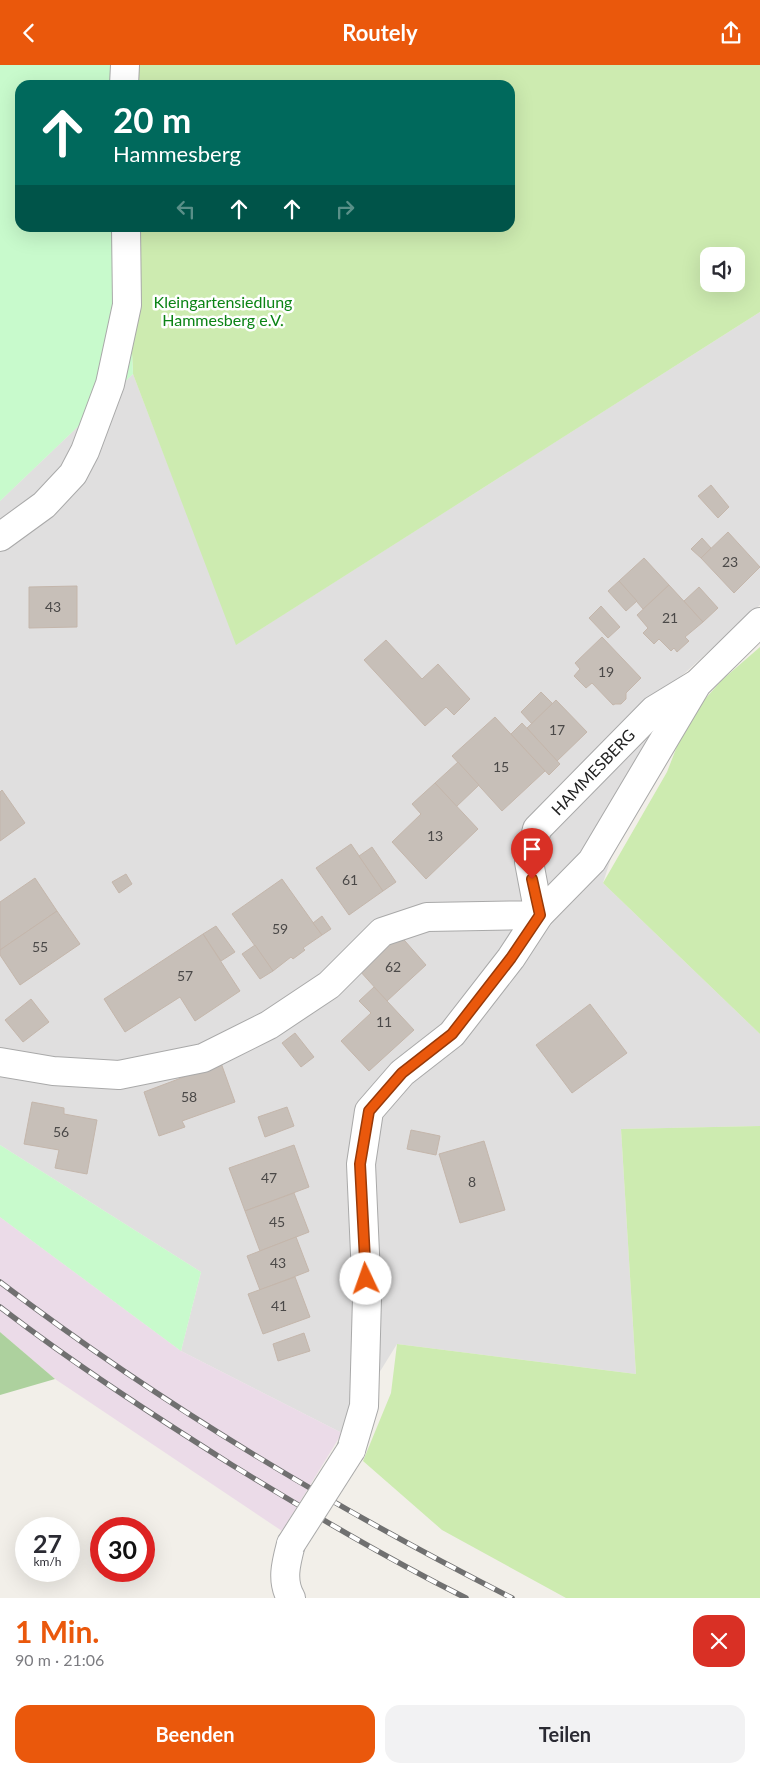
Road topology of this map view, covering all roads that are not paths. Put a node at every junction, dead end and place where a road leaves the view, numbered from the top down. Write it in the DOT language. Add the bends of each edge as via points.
graph roads {
  1 [pos="125,65"];
  2 [pos="124,80"];
  3 [pos="126,232"];
  4 [pos="0,537"];
  5 [pos="760,622"];
  6 [pos="697,684"];
  7 [pos="540,915"];
  8 [pos="0,1062"];
  9 [pos="291,1598"];
  1 -- 2 [label="street"];
  3 -- 4 [label="street" via="127,305 110,384 85,451 73,474 44,505"];
  5 -- 6 [label="street, HAMMESBERG"];
  6 -- 7 [label="street, HAMMESBERG" via="592,861"];
  6 -- 7 [label="street, HAMMESBERG" via="654,710 537,829 529,862"];
  7 -- 8 [label="street" via="427,917 382,932 329,985 269,1025 203,1058 119,1075 53,1071"];
  7 -- 9 [label="street, HAMMESBERG, bridge" via="452,1034 402,1073 369,1111 360,1164 367,1297 364,1406 352,1450 291,1544 285,1568 286,1589"];
}
